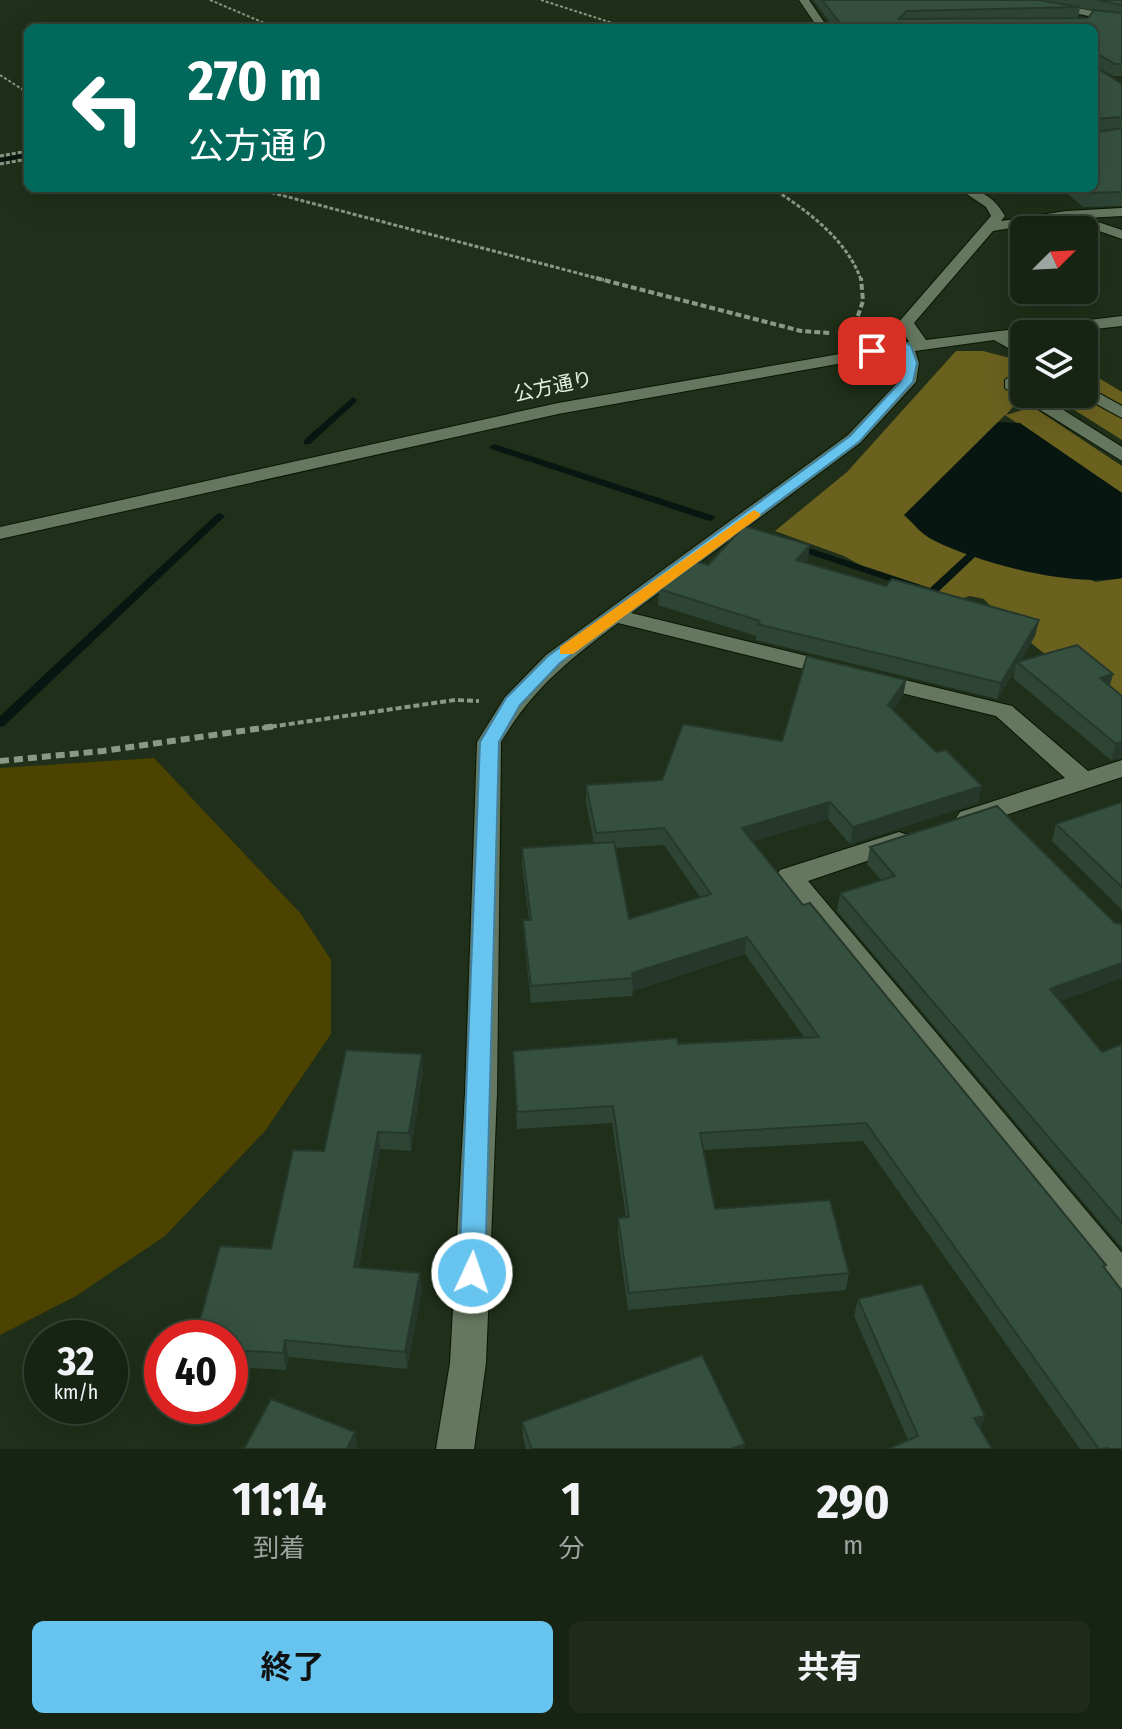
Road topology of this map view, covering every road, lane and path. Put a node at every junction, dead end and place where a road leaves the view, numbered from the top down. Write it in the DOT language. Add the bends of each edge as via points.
graph roads {
  1 [pos="210,0"];
  2 [pos="541,0"];
  3 [pos="804,0"];
  4 [pos="1035,4"];
  5 [pos="1122,21"];
  6 [pos="1076,23"];
  7 [pos="267,24"];
  8 [pos="616,24"];
  9 [pos="820,24"];
  10 [pos="0,75"];
  11 [pos="24,90"];
  12 [pos="24,152"];
  13 [pos="0,156"];
  14 [pos="24,160"];
  15 [pos="0,164"];
  16 [pos="269,192"];
  17 [pos="777,192"];
  18 [pos="972,192"];
  19 [pos="1122,212"];
  20 [pos="1066,215"];
  21 [pos="990,227"];
  22 [pos="1122,235"];
  23 [pos="1122,321"];
  24 [pos="852,334"];
  25 [pos="995,334"];
  26 [pos="1010,343"];
  27 [pos="913,345"];
  28 [pos="872,351"];
  29 [pos="1098,398"];
  30 [pos="1048,408"];
  31 [pos="1122,413"];
  32 [pos="1122,455"];
  33 [pos="0,533"];
  34 [pos="615,616"];
  35 [pos="513,702"];
  36 [pos="0,761"];
  37 [pos="1122,768"];
  38 [pos="1084,781"];
  39 [pos="999,809"];
  40 [pos="1021,831"];
  41 [pos="1122,1279"];
  42 [pos="455,1449"];
  1 -- 7 [label="path"];
  2 -- 8 [label="path"];
  3 -- 9 [label="street"];
  4 -- 5 [label="street"];
  5 -- 6 [label="street"];
  10 -- 11 [label="path"];
  12 -- 13 [label="path"];
  14 -- 15 [label="path"];
  16 -- 24 [label="path" via="801,331"];
  17 -- 24 [label="path" via="824,228 852,259 864,290"];
  18 -- 21 [label="street" via="991,204 998,216"];
  19 -- 20 [label="street"];
  20 -- 21 [label="street"];
  20 -- 22 [label="street"];
  21 -- 27 [label="street" via="906,323"];
  23 -- 25 [label="street, 公方通り"];
  24 -- 28 [label="street"];
  25 -- 26 [label="street"];
  25 -- 27 [label="street, 公方通り"];
  27 -- 28 [label="street, 公方通り"];
  27 -- 34 [label="street" via="907,382 854,439"];
  28 -- 33 [label="street, 公方通り" via="559,407"];
  29 -- 31 [label="street"];
  30 -- 32 [label="street"];
  34 -- 35 [label="street" via="554,660"];
  34 -- 38 [label="street" via="1004,711"];
  35 -- 36 [label="path" via="455,700"];
  35 -- 42 [label="street" via="489,742 481,1093 468,1363"];
  37 -- 38 [label="street"];
  38 -- 39 [label="street"];
  39 -- 40 [label="street"];
  39 -- 41 [label="street" via="790,877"];
}
